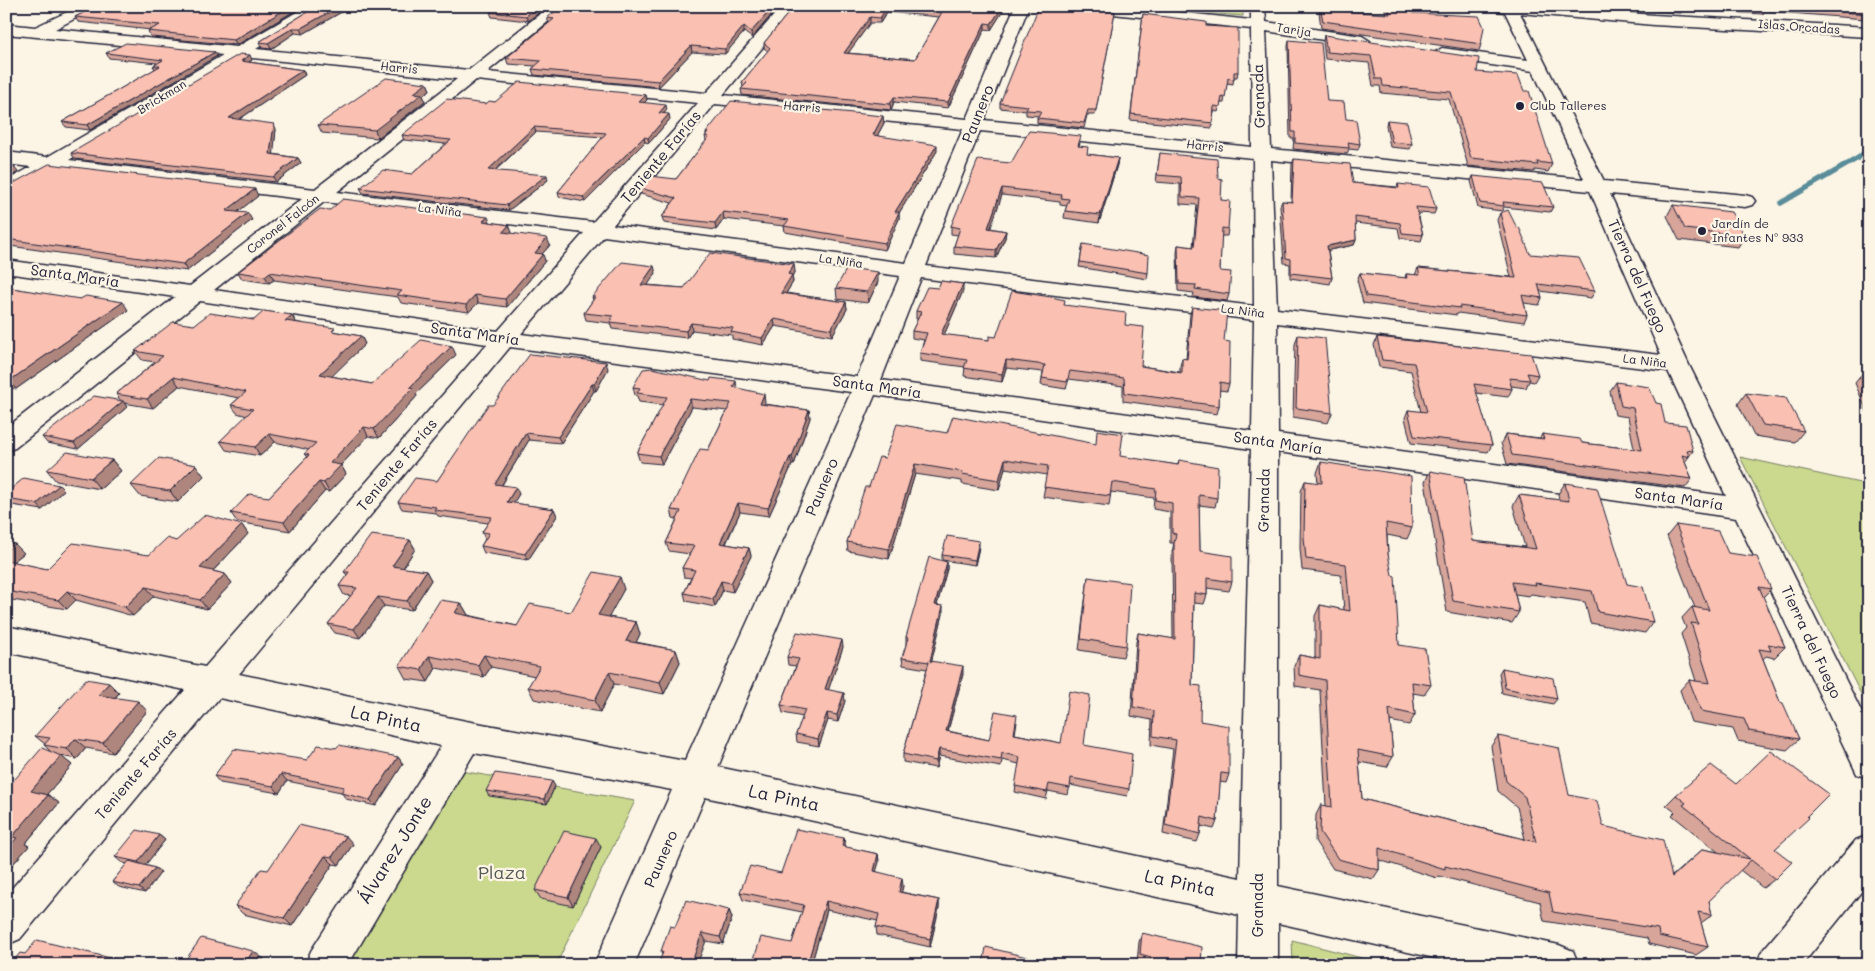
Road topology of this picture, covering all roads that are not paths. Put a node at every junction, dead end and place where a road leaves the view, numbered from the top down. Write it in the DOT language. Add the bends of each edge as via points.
graph roads {
  1 [pos="92,6"];
  2 [pos="318,6"];
  3 [pos="560,6"];
  4 [pos="790,6"];
  5 [pos="1022,6"];
  6 [pos="1076,6"];
  7 [pos="1490,6"];
  8 [pos="1645,6"];
  9 [pos="1510,8"];
  10 [pos="1777,13"];
  11 [pos="1258,16"];
  12 [pos="1654,20"];
  13 [pos="1788,26"];
  14 [pos="6,29"];
  15 [pos="37,32"];
  16 [pos="1869,32"];
  17 [pos="1374,42"];
  18 [pos="14,43"];
  19 [pos="1423,50"];
  20 [pos="238,52"];
  21 [pos="1539,67"];
  22 [pos="473,75"];
  23 [pos="711,98"];
  24 [pos="975,124"];
  25 [pos="1261,152"];
  26 [pos="6,158"];
  27 [pos="49,164"];
  28 [pos="1597,186"];
  29 [pos="6,188"];
  30 [pos="319,195"];
  31 [pos="1745,201"];
  32 [pos="600,229"];
  33 [pos="6,266"];
  34 [pos="914,271"];
  35 [pos="196,292"];
  36 [pos="1266,313"];
  37 [pos="504,339"];
  38 [pos="1677,365"];
  39 [pos="866,386"];
  40 [pos="6,442"];
  41 [pos="1265,442"];
  42 [pos="1748,509"];
  43 [pos="6,640"];
  44 [pos="213,683"];
  45 [pos="466,736"];
  46 [pos="1869,763"];
  47 [pos="696,779"];
  48 [pos="1869,853"];
  49 [pos="1258,899"];
  50 [pos="6,925"];
  51 [pos="325,965"];
  52 [pos="614,965"];
  53 [pos="1258,965"];
  54 [pos="1559,965"];
  55 [pos="1776,965"];
  1 -- 15 [label="street"];
  2 -- 20 [label="street, Brickman"];
  3 -- 22 [label="street, Coronel Falcón"];
  4 -- 23 [label="street, Teniente Farías"];
  5 -- 24 [label="street, Paunero"];
  6 -- 11 [label="street, Tarija"];
  7 -- 9 [label="street, Islas Orcadas"];
  8 -- 12 [label="street"];
  9 -- 12 [label="street, Islas Orcadas"];
  9 -- 21 [label="street, Tierra del Fuego"];
  10 -- 13 [label="street"];
  11 -- 17 [label="street, Tarija"];
  11 -- 25 [label="street, Granada"];
  12 -- 13 [label="street, Islas Orcadas"];
  13 -- 16 [label="street, Islas Orcadas"];
  14 -- 15 [label="street, Harris"];
  15 -- 18 [label="street"];
  15 -- 20 [label="street, Harris"];
  19 -- 21 [label="street"];
  20 -- 22 [label="street, Harris"];
  20 -- 27 [label="street, Brickman"];
  21 -- 28 [label="street, Tierra del Fuego"];
  22 -- 23 [label="street, Harris"];
  22 -- 30 [label="street, Coronel Falcón"];
  23 -- 24 [label="street, Harris"];
  23 -- 32 [label="street, Teniente Farías"];
  24 -- 25 [label="street, Harris"];
  24 -- 34 [label="street, Paunero"];
  25 -- 28 [label="street, Harris"];
  25 -- 36 [label="street, Granada"];
  26 -- 27 [label="street, La Niña"];
  27 -- 29 [label="street, Brickman"];
  27 -- 30 [label="street, La Niña"];
  28 -- 31 [label="street, Harris"];
  28 -- 38 [label="street, Tierra del Fuego"];
  30 -- 32 [label="street, La Niña"];
  30 -- 35 [label="street, Coronel Falcón"];
  32 -- 34 [label="street, La Niña"];
  32 -- 37 [label="street, Teniente Farías"];
  33 -- 35 [label="street, Santa María"];
  34 -- 36 [label="street, La Niña"];
  34 -- 39 [label="street, Paunero"];
  35 -- 37 [label="street, Santa María"];
  35 -- 40 [label="street, Coronel Falcón"];
  36 -- 38 [label="street, La Niña"];
  36 -- 41 [label="street, Granada"];
  37 -- 39 [label="street, Santa María"];
  37 -- 44 [label="street, Teniente Farías"];
  38 -- 42 [label="street, Tierra del Fuego"];
  39 -- 41 [label="street, Santa María"];
  39 -- 47 [label="street, Paunero"];
  41 -- 42 [label="street, Santa María"];
  41 -- 49 [label="street, Granada"];
  42 -- 46 [label="street, Tierra del Fuego"];
  43 -- 44 [label="street, La Pinta"];
  44 -- 45 [label="street, La Pinta"];
  44 -- 50 [label="street, Teniente Farías"];
  45 -- 47 [label="street, La Pinta"];
  45 -- 51 [label="street, Álvarez Jonte"];
  47 -- 49 [label="street, La Pinta"];
  47 -- 52 [label="street, Paunero"];
  48 -- 55 [label="street"];
  49 -- 53 [label="street, Granada"];
  49 -- 54 [label="street, La Pinta"];
}
